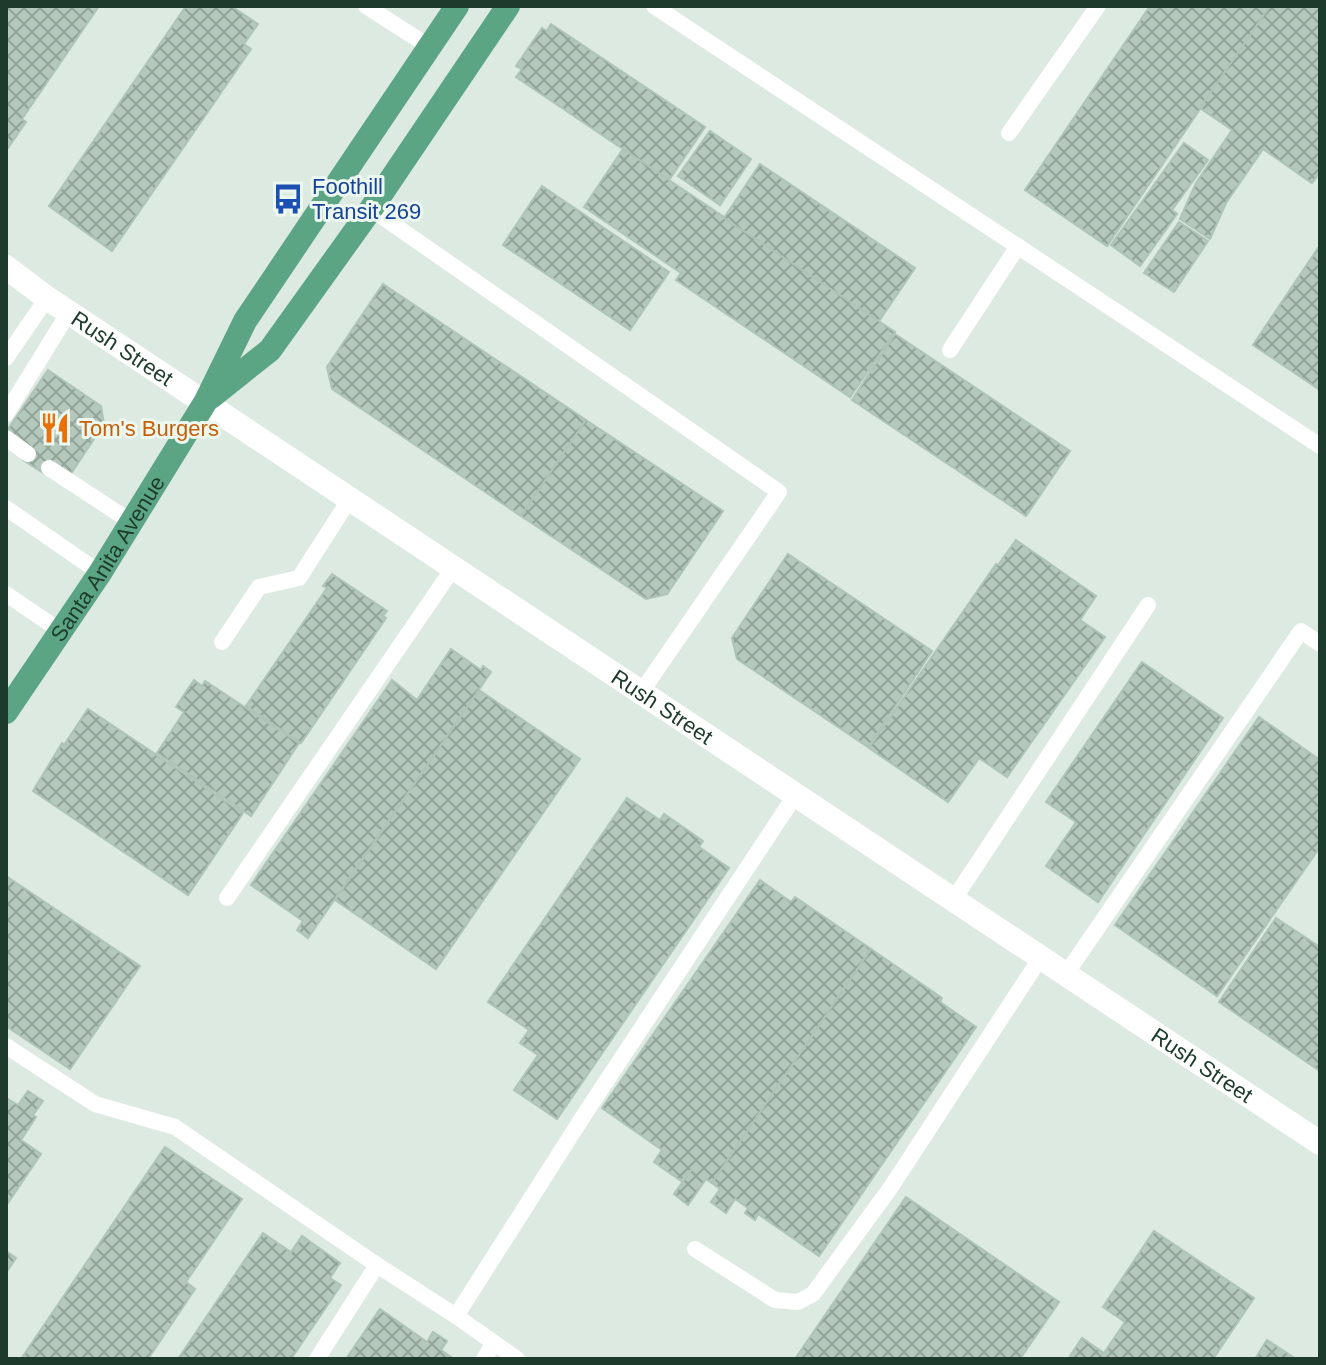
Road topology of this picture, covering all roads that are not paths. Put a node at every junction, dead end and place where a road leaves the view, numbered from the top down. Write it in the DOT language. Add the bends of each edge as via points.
graph roads {
  1 [pos="366,6"];
  2 [pos="457,6"];
  3 [pos="508,6"];
  4 [pos="654,6"];
  5 [pos="1098,6"];
  6 [pos="430,47"];
  7 [pos="1009,133"];
  8 [pos="371,209"];
  9 [pos="1018,246"];
  10 [pos="6,267"];
  11 [pos="47,298"];
  12 [pos="69,312"];
  13 [pos="950,350"];
  14 [pos="6,358"];
  15 [pos="206,401"];
  16 [pos="6,414"];
  17 [pos="6,438"];
  18 [pos="1320,446"];
  19 [pos="28,454"];
  20 [pos="49,468"];
  21 [pos="351,497"];
  22 [pos="6,508"];
  23 [pos="130,521"];
  24 [pos="454,567"];
  25 [pos="100,573"];
  26 [pos="6,594"];
  27 [pos="1148,605"];
  28 [pos="62,632"];
  29 [pos="222,642"];
  30 [pos="1320,644"];
  31 [pos="642,691"];
  32 [pos="6,712"];
  33 [pos="796,794"];
  34 [pos="227,898"];
  35 [pos="954,899"];
  36 [pos="1041,957"];
  37 [pos="1066,974"];
  38 [pos="6,1046"];
  39 [pos="1317,1133"];
  40 [pos="695,1249"];
  41 [pos="377,1265"];
  42 [pos="456,1316"];
  43 [pos="494,1343"];
  44 [pos="317,1359"];
  45 [pos="484,1359"];
  46 [pos="517,1359"];
  1 -- 6 [label="lane"];
  2 -- 6 [label="main road, Santa Anita Avenue"];
  3 -- 8 [label="main road, Santa Anita Avenue"];
  4 -- 9 [label="lane"];
  5 -- 7 [label="lane"];
  6 -- 15 [label="main road, Santa Anita Avenue" via="245,321"];
  8 -- 15 [label="main road, Santa Anita Avenue" via="270,350"];
  8 -- 31 [label="lane" via="779,492"];
  9 -- 13 [label="lane"];
  9 -- 18 [label="lane"];
  10 -- 11 [label="street, Rush Street"];
  11 -- 12 [label="street, Rush Street"];
  11 -- 14 [label="lane"];
  12 -- 15 [label="street, Rush Street"];
  12 -- 16 [label="lane"];
  15 -- 21 [label="street, Rush Street"];
  15 -- 23 [label="main road, Santa Anita Avenue"];
  17 -- 19 [label="lane"];
  20 -- 23 [label="lane"];
  21 -- 24 [label="street, Rush Street"];
  21 -- 29 [label="lane" via="299,578 259,587"];
  22 -- 25 [label="lane"];
  23 -- 25 [label="main road, Santa Anita Avenue"];
  24 -- 31 [label="street, Rush Street"];
  24 -- 34 [label="lane"];
  25 -- 28 [label="main road, Santa Anita Avenue"];
  26 -- 28 [label="lane"];
  27 -- 35 [label="lane"];
  28 -- 32 [label="main road, Santa Anita Avenue"];
  30 -- 37 [label="lane" via="1301,631"];
  31 -- 33 [label="street, Rush Street"];
  33 -- 35 [label="street, Rush Street"];
  33 -- 42 [label="lane"];
  35 -- 36 [label="street, Rush Street"];
  36 -- 37 [label="street, Rush Street"];
  36 -- 40 [label="lane" via="891,1187 813,1294 798,1302 775,1300"];
  37 -- 39 [label="street, Rush Street"];
  38 -- 41 [label="lane" via="95,1104 175,1127"];
  41 -- 42 [label="lane"];
  41 -- 44 [label="lane"];
  42 -- 43 [label="lane"];
  43 -- 45 [label="lane"];
  43 -- 46 [label="lane"];
}
